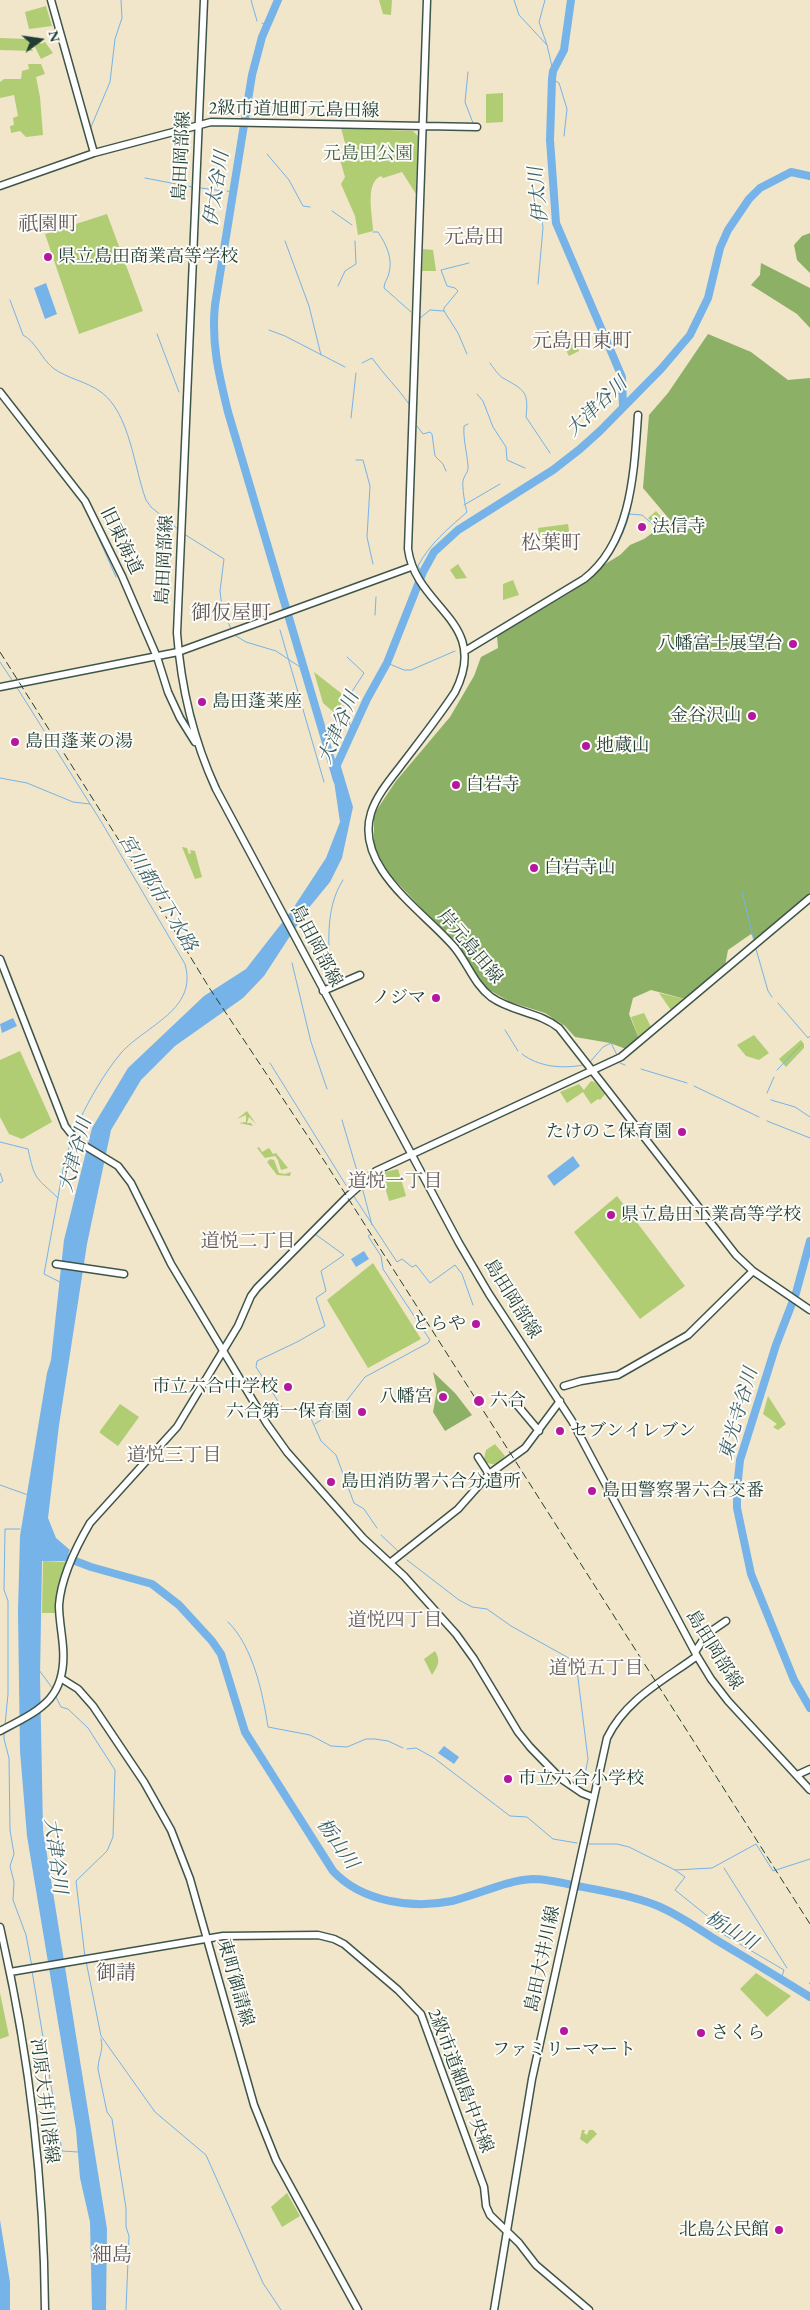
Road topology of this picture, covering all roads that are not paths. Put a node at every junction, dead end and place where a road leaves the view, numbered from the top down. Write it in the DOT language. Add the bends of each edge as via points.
graph roads {
  1 [pos="51,0"];
  2 [pos="204,0"];
  3 [pos="427,0"];
  4 [pos="199,123"];
  5 [pos="422,127"];
  6 [pos="477,127"];
  7 [pos="94,153"];
  8 [pos="0,186"];
  9 [pos="0,392"];
  10 [pos="638,415"];
  11 [pos="411,567"];
  12 [pos="465,651"];
  13 [pos="178,652"];
  14 [pos="157,657"];
  15 [pos="0,687"];
  16 [pos="198,747"];
  17 [pos="810,898"];
  18 [pos="0,959"];
  19 [pos="360,975"];
  20 [pos="323,991"];
  21 [pos="594,1072"];
  22 [pos="411,1155"];
  23 [pos="56,1264"];
  24 [pos="753,1271"];
  25 [pos="124,1274"];
  26 [pos="810,1310"];
  27 [pos="224,1351"];
  28 [pos="564,1386"];
  29 [pos="513,1400"];
  30 [pos="560,1401"];
  31 [pos="539,1431"];
  32 [pos="478,1457"];
  33 [pos="489,1474"];
  34 [pos="391,1562"];
  35 [pos="726,1621"];
  36 [pos="696,1654"];
  37 [pos="62,1679"];
  38 [pos="0,1731"];
  39 [pos="810,1769"];
  40 [pos="797,1775"];
  41 [pos="810,1790"];
  42 [pos="592,1798"];
  43 [pos="0,1927"];
  44 [pos="207,1938"];
  45 [pos="10,1972"];
  46 [pos="506,2232"];
  47 [pos="45,2310"];
  48 [pos="358,2310"];
  49 [pos="494,2310"];
  50 [pos="589,2310"];
  1 -- 7 [label="street"];
  2 -- 4 [label="street, 島田岡部線"];
  3 -- 5 [label="street, 岸元島田線"];
  4 -- 5 [label="street, 2級市道旭町元島田線"];
  4 -- 7 [label="street, 2級市道旭町元島田線"];
  4 -- 13 [label="street, 島田岡部線"];
  5 -- 6 [label="street, 2級市道旭町元島田線"];
  5 -- 11 [label="street, 岸元島田線" via="408,538"];
  7 -- 8 [label="street, 2級市道旭町元島田線"];
  9 -- 14 [label="street, 旧東海道" via="85,501"];
  10 -- 12 [label="street" via="634,468 621,525 611,551 584,580"];
  11 -- 12 [label="street, 岸元島田線" via="456,626"];
  11 -- 13 [label="street"];
  12 -- 21 [label="street, 岸元島田線" via="464,670 455,692 373,808 369,831 374,856 387,878 457,950 485,992 501,1003 550,1021 569,1039"];
  13 -- 14 [label="street"];
  13 -- 16 [label="street, 島田岡部線"];
  14 -- 15 [label="street"];
  14 -- 16 [label="street, 旧東海道" via="176,710"];
  16 -- 20 [label="street, 島田岡部線" via="216,789"];
  17 -- 21 [label="street" via="632,1050"];
  18 -- 27 [label="street" via="65,1126 77,1141 109,1160 131,1183 171,1264"];
  19 -- 20 [label="street"];
  20 -- 22 [label="street, 島田岡部線"];
  21 -- 22 [label="street"];
  21 -- 24 [label="street, 岸元島田線" via="715,1231"];
  22 -- 27 [label="street" via="380,1169 351,1192 257,1288"];
  22 -- 30 [label="street, 島田岡部線" via="488,1294"];
  23 -- 25 [label="street"];
  24 -- 26 [label="street, 岸元島田線"];
  24 -- 28 [label="street" via="688,1335 618,1375"];
  27 -- 34 [label="street" via="287,1452 363,1538"];
  27 -- 37 [label="street" via="177,1427 90,1523 76,1549 61,1593"];
  29 -- 31 [label="street"];
  30 -- 31 [label="street"];
  30 -- 36 [label="street, 島田岡部線"];
  31 -- 33 [label="street" via="520,1452"];
  32 -- 33 [label="street"];
  33 -- 34 [label="street" via="458,1509"];
  34 -- 42 [label="street" via="456,1634 530,1747 560,1778"];
  35 -- 36 [label="street, 島田大井川線" via="707,1634"];
  36 -- 40 [label="street, 島田岡部線" via="728,1701"];
  36 -- 42 [label="street, 島田大井川線" via="619,1716 607,1738"];
  37 -- 38 [label="street" via="50,1700 40,1709"];
  37 -- 44 [label="street, 東町御請線" via="93,1706 144,1782 171,1830 190,1879"];
  39 -- 40 [label="street"];
  40 -- 41 [label="street, 島田岡部線"];
  42 -- 46 [label="street, 島田大井川線" via="532,2079"];
  43 -- 45 [label="street, 河原大井川港線"];
  44 -- 45 [label="street, 2級市道細島中央線"];
  44 -- 46 [label="street, 2級市道細島中央線" via="303,1935 334,1939 356,1952 415,2006 430,2033 484,2187 486,2206"];
  44 -- 48 [label="street, 東町御請線" via="264,2134"];
  45 -- 47 [label="street, 河原大井川港線" via="38,2166"];
  46 -- 49 [label="street, 島田大井川線"];
  46 -- 50 [label="street, 2級市道細島中央線" via="536,2265"];
}
